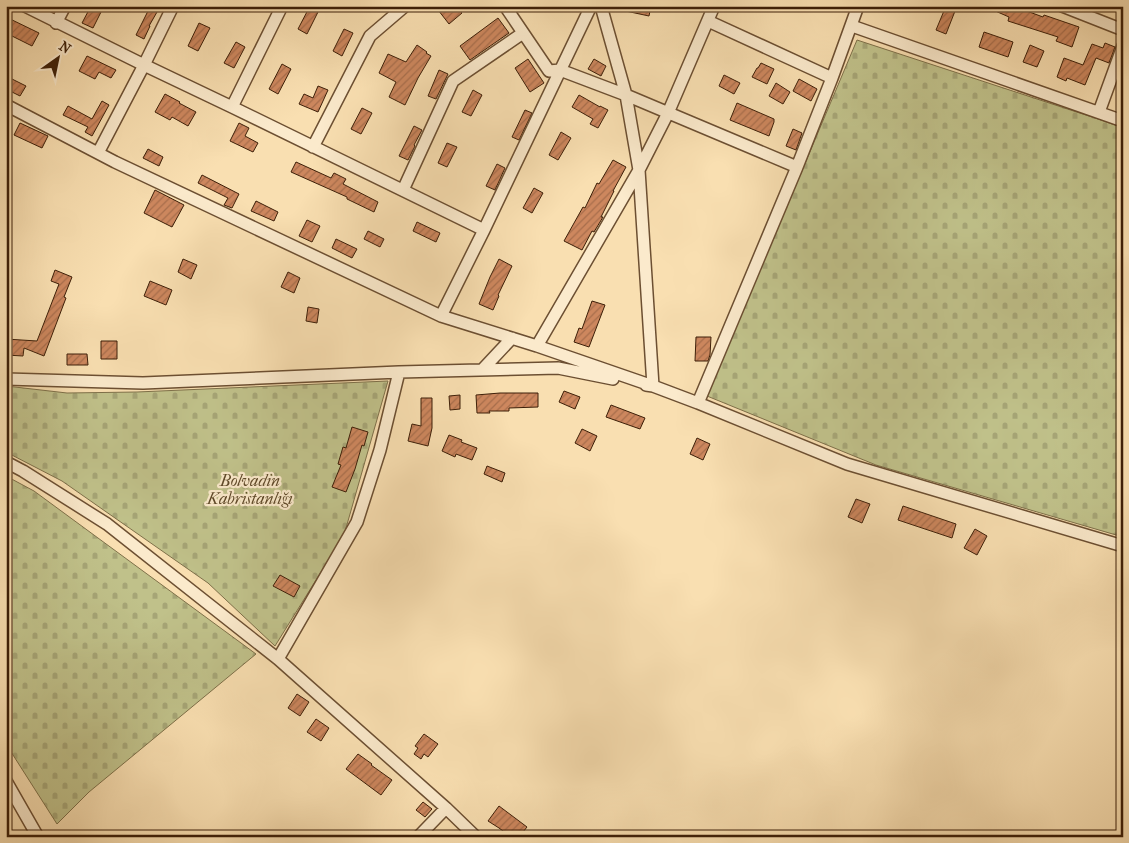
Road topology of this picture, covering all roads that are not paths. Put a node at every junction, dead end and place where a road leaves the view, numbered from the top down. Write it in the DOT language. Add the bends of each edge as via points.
graph roads {
  1 [pos="25,6"];
  2 [pos="65,6"];
  3 [pos="173,6"];
  4 [pos="282,6"];
  5 [pos="405,6"];
  6 [pos="506,6"];
  7 [pos="591,6"];
  8 [pos="601,6"];
  9 [pos="714,6"];
  10 [pos="858,6"];
  11 [pos="1062,6"];
  12 [pos="708,21"];
  13 [pos="56,22"];
  14 [pos="852,26"];
  15 [pos="1123,30"];
  16 [pos="523,33"];
  17 [pos="1123,46"];
  18 [pos="144,65"];
  19 [pos="560,70"];
  20 [pos="832,78"];
  21 [pos="626,95"];
  22 [pos="6,105"];
  23 [pos="232,107"];
  24 [pos="1099,112"];
  25 [pos="668,113"];
  26 [pos="1123,121"];
  27 [pos="313,147"];
  28 [pos="98,153"];
  29 [pos="797,167"];
  30 [pos="639,170"];
  31 [pos="403,190"];
  32 [pos="484,230"];
  33 [pos="441,316"];
  34 [pos="512,338"];
  35 [pos="537,346"];
  36 [pos="482,370"];
  37 [pos="399,372"];
  38 [pos="6,379"];
  39 [pos="652,386"];
  40 [pos="698,403"];
  41 [pos="6,462"];
  42 [pos="1123,546"];
  43 [pos="278,659"];
  44 [pos="6,781"];
  45 [pos="446,808"];
  46 [pos="38,837"];
  47 [pos="418,837"];
  48 [pos="476,837"];
  1 -- 13 [label="street"];
  2 -- 13 [label="street"];
  3 -- 18 [label="street"];
  4 -- 23 [label="street"];
  5 -- 27 [label="street" via="370,36"];
  6 -- 16 [label="street"];
  7 -- 19 [label="street"];
  8 -- 21 [label="street"];
  9 -- 12 [label="street"];
  10 -- 14 [label="street"];
  11 -- 15 [label="street"];
  12 -- 20 [label="street"];
  12 -- 25 [label="street"];
  13 -- 18 [label="street"];
  14 -- 20 [label="street"];
  14 -- 24 [label="street"];
  16 -- 19 [label="street" via="549,71"];
  16 -- 31 [label="street" via="453,81"];
  17 -- 24 [label="street"];
  18 -- 23 [label="street"];
  18 -- 28 [label="street"];
  19 -- 21 [label="street"];
  19 -- 32 [label="street"];
  20 -- 29 [label="street"];
  21 -- 25 [label="street"];
  21 -- 30 [label="street"];
  22 -- 28 [label="street"];
  23 -- 27 [label="street"];
  24 -- 26 [label="street"];
  25 -- 29 [label="street"];
  25 -- 30 [label="street"];
  27 -- 31 [label="street"];
  28 -- 33 [label="street"];
  29 -- 40 [label="street"];
  30 -- 35 [label="street"];
  30 -- 39 [label="street"];
  31 -- 32 [label="street"];
  32 -- 33 [label="street"];
  33 -- 34 [label="street"];
  34 -- 35 [label="street"];
  34 -- 36 [label="street"];
  35 -- 39 [label="street"];
  36 -- 37 [label="street"];
  36 -- 39 [label="street" via="558,368"];
  37 -- 38 [label="street" via="143,383"];
  37 -- 43 [label="street" via="380,450 357,522"];
  39 -- 40 [label="street"];
  40 -- 42 [label="street" via="848,464"];
  41 -- 43 [label="street" via="107,524"];
  43 -- 45 [label="street"];
  44 -- 46 [label="street"];
  45 -- 47 [label="street"];
  45 -- 48 [label="street"];
}
